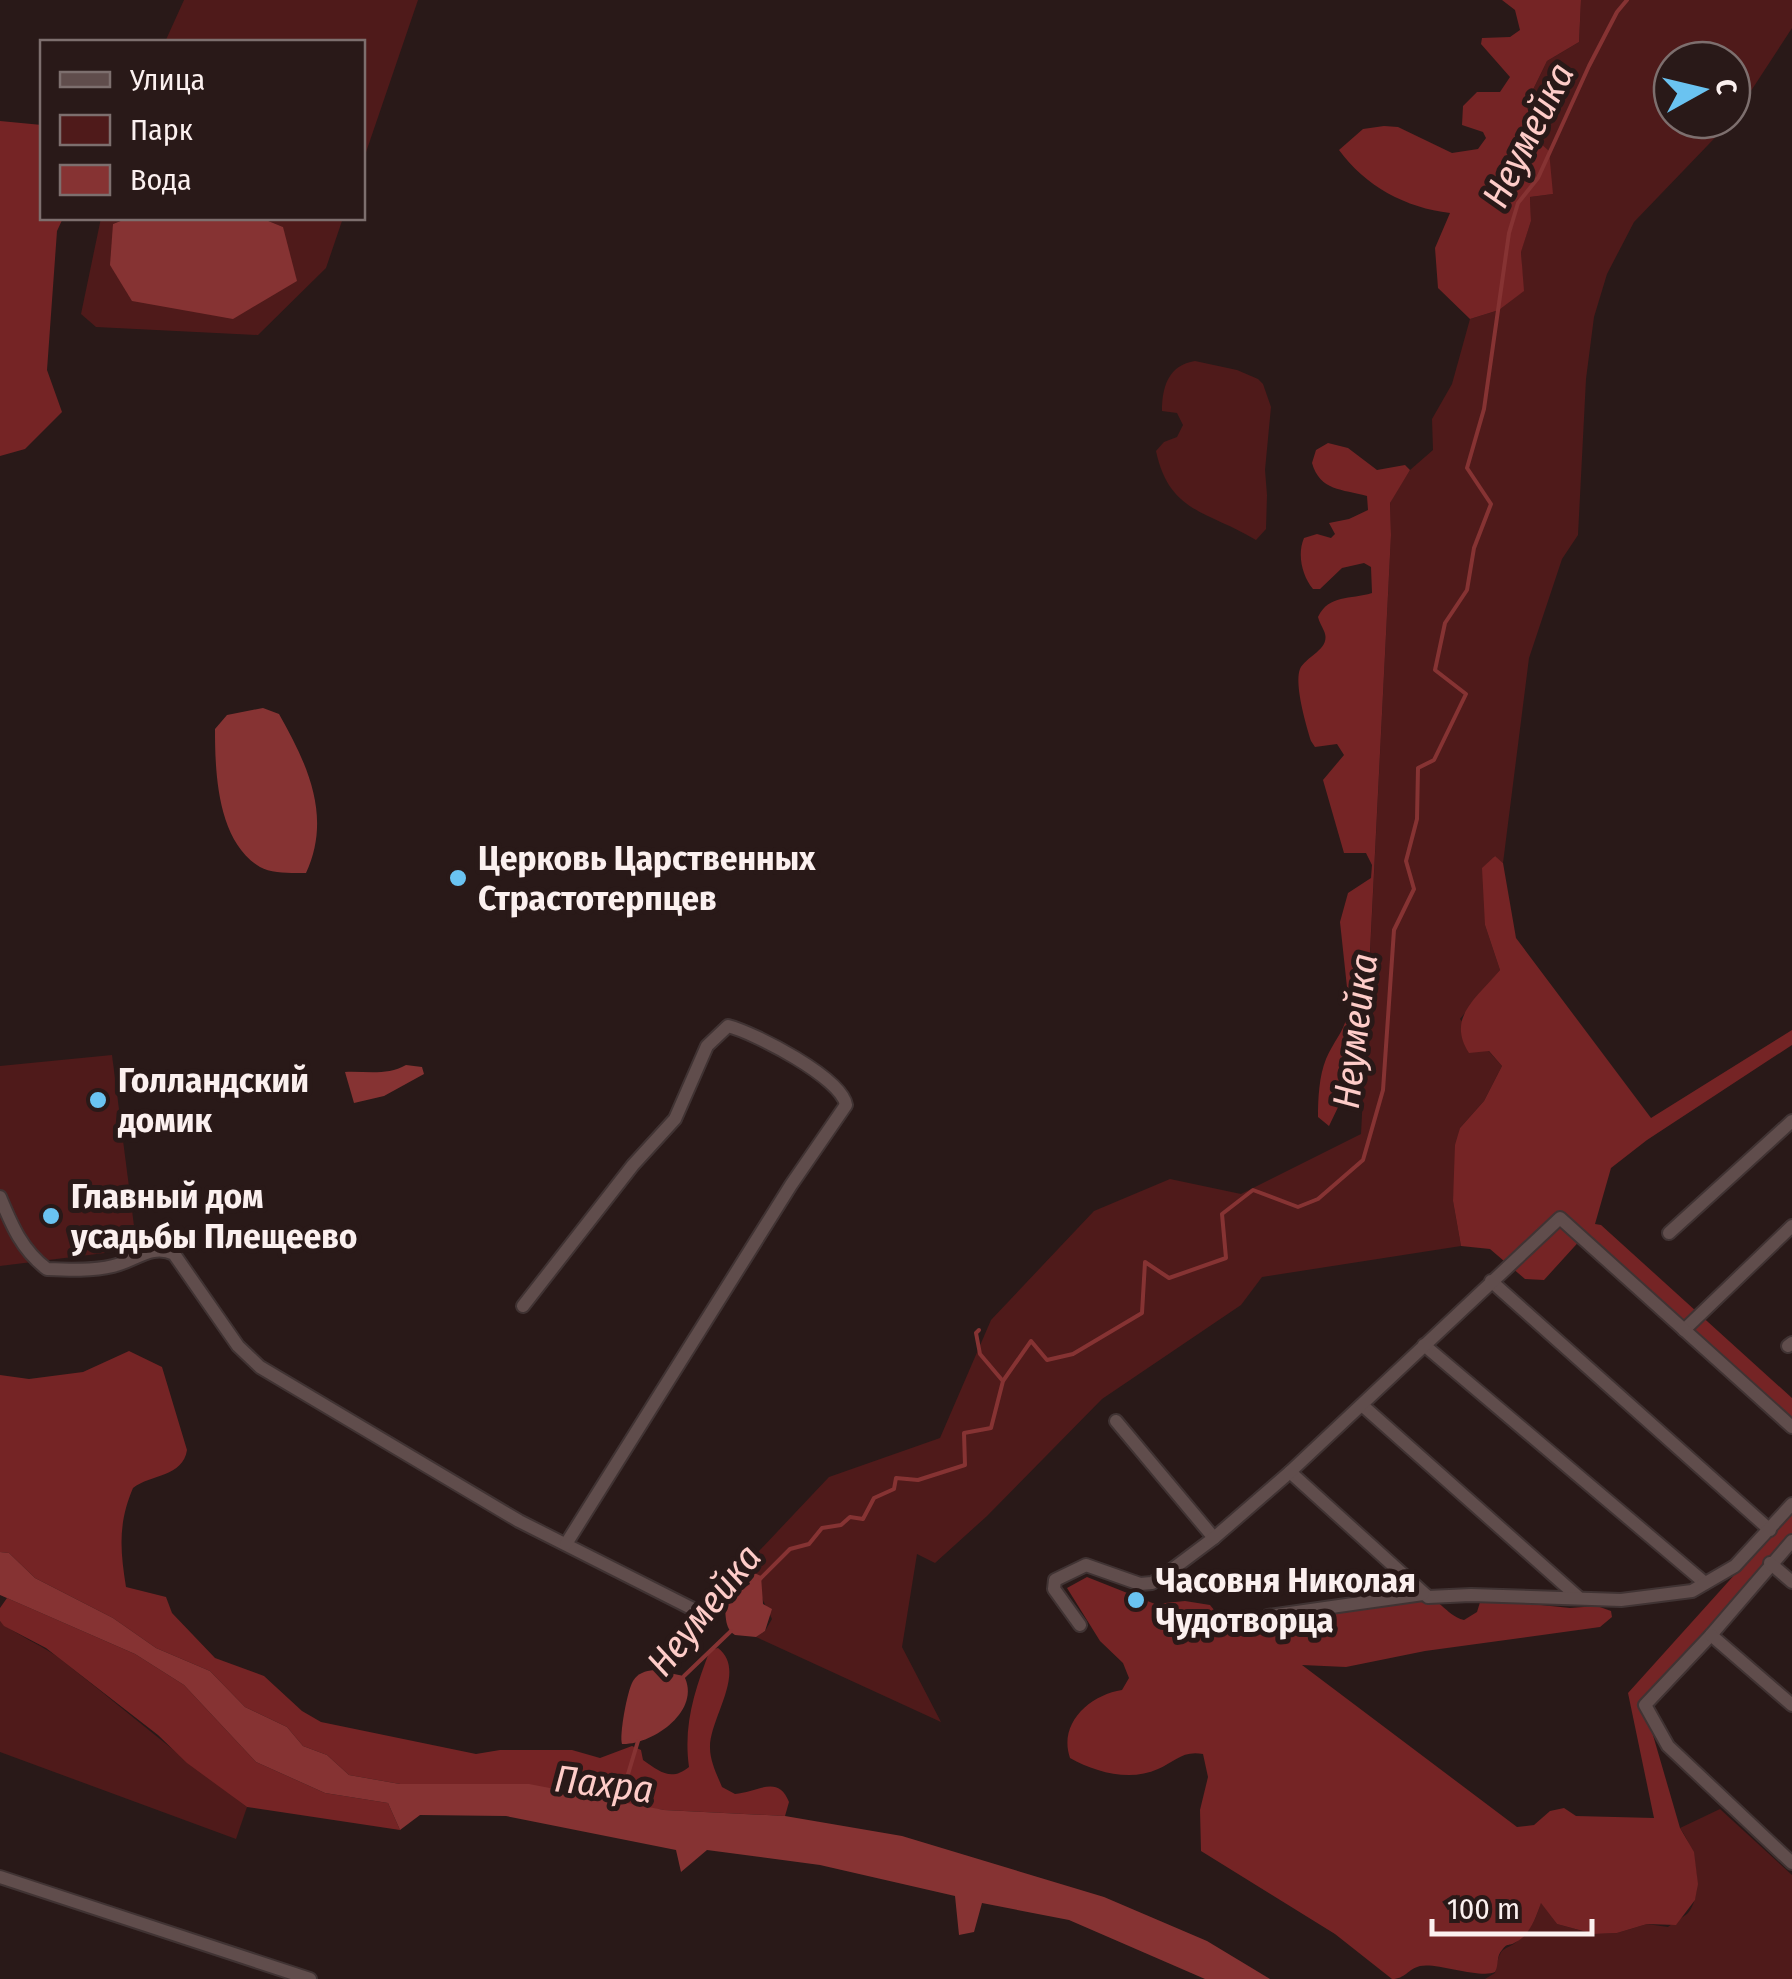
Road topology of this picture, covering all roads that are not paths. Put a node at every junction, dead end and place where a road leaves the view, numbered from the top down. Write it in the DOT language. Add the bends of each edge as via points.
graph roads {
  1 [pos="1792,1122"];
  2 [pos="0,1197"];
  3 [pos="1792,1226"];
  4 [pos="1669,1233"];
  5 [pos="1492,1281"];
  6 [pos="524,1306"];
  7 [pos="1684,1330"];
  8 [pos="1424,1345"];
  9 [pos="1362,1405"];
  10 [pos="1116,1421"];
  11 [pos="1792,1427"];
  12 [pos="1290,1472"];
  13 [pos="1792,1504"];
  14 [pos="1770,1530"];
  15 [pos="1214,1538"];
  16 [pos="1792,1541"];
  17 [pos="566,1544"];
  18 [pos="1770,1563"];
  19 [pos="1792,1582"];
  20 [pos="1705,1583"];
  21 [pos="1423,1594"];
  22 [pos="1578,1597"];
  23 [pos="695,1610"];
  24 [pos="1268,1616"];
  25 [pos="1080,1624"];
  26 [pos="1711,1635"];
  27 [pos="1792,1706"];
  28 [pos="1792,1863"];
  29 [pos="0,1877"];
  30 [pos="310,1979"];
  1 -- 4 [label="street"];
  2 -- 17 [label="street" via="29,1255 47,1269 113,1266 146,1252 174,1254 238,1346 260,1366"];
  3 -- 7 [label="street"];
  5 -- 7 [label="street" via="1560,1218"];
  5 -- 8 [label="street"];
  5 -- 14 [label="street"];
  6 -- 17 [label="street" via="676,1119 708,1046 728,1026 750,1032 846,1098"];
  7 -- 11 [label="street"];
  8 -- 9 [label="street"];
  8 -- 20 [label="street"];
  9 -- 12 [label="street"];
  9 -- 22 [label="street"];
  10 -- 15 [label="street"];
  12 -- 15 [label="street"];
  12 -- 21 [label="street"];
  13 -- 14 [label="street"];
  14 -- 20 [label="street" via="1734,1566"];
  15 -- 25 [label="street" via="1152,1583 1086,1565 1055,1580 1054,1589"];
  16 -- 18 [label="street"];
  17 -- 23 [label="street"];
  18 -- 19 [label="street"];
  18 -- 26 [label="street"];
  20 -- 22 [label="street" via="1692,1591 1621,1600"];
  21 -- 22 [label="street"];
  21 -- 24 [label="street"];
  26 -- 27 [label="street"];
  26 -- 28 [label="street" via="1646,1705 1668,1746"];
  29 -- 30 [label="street"];
}
